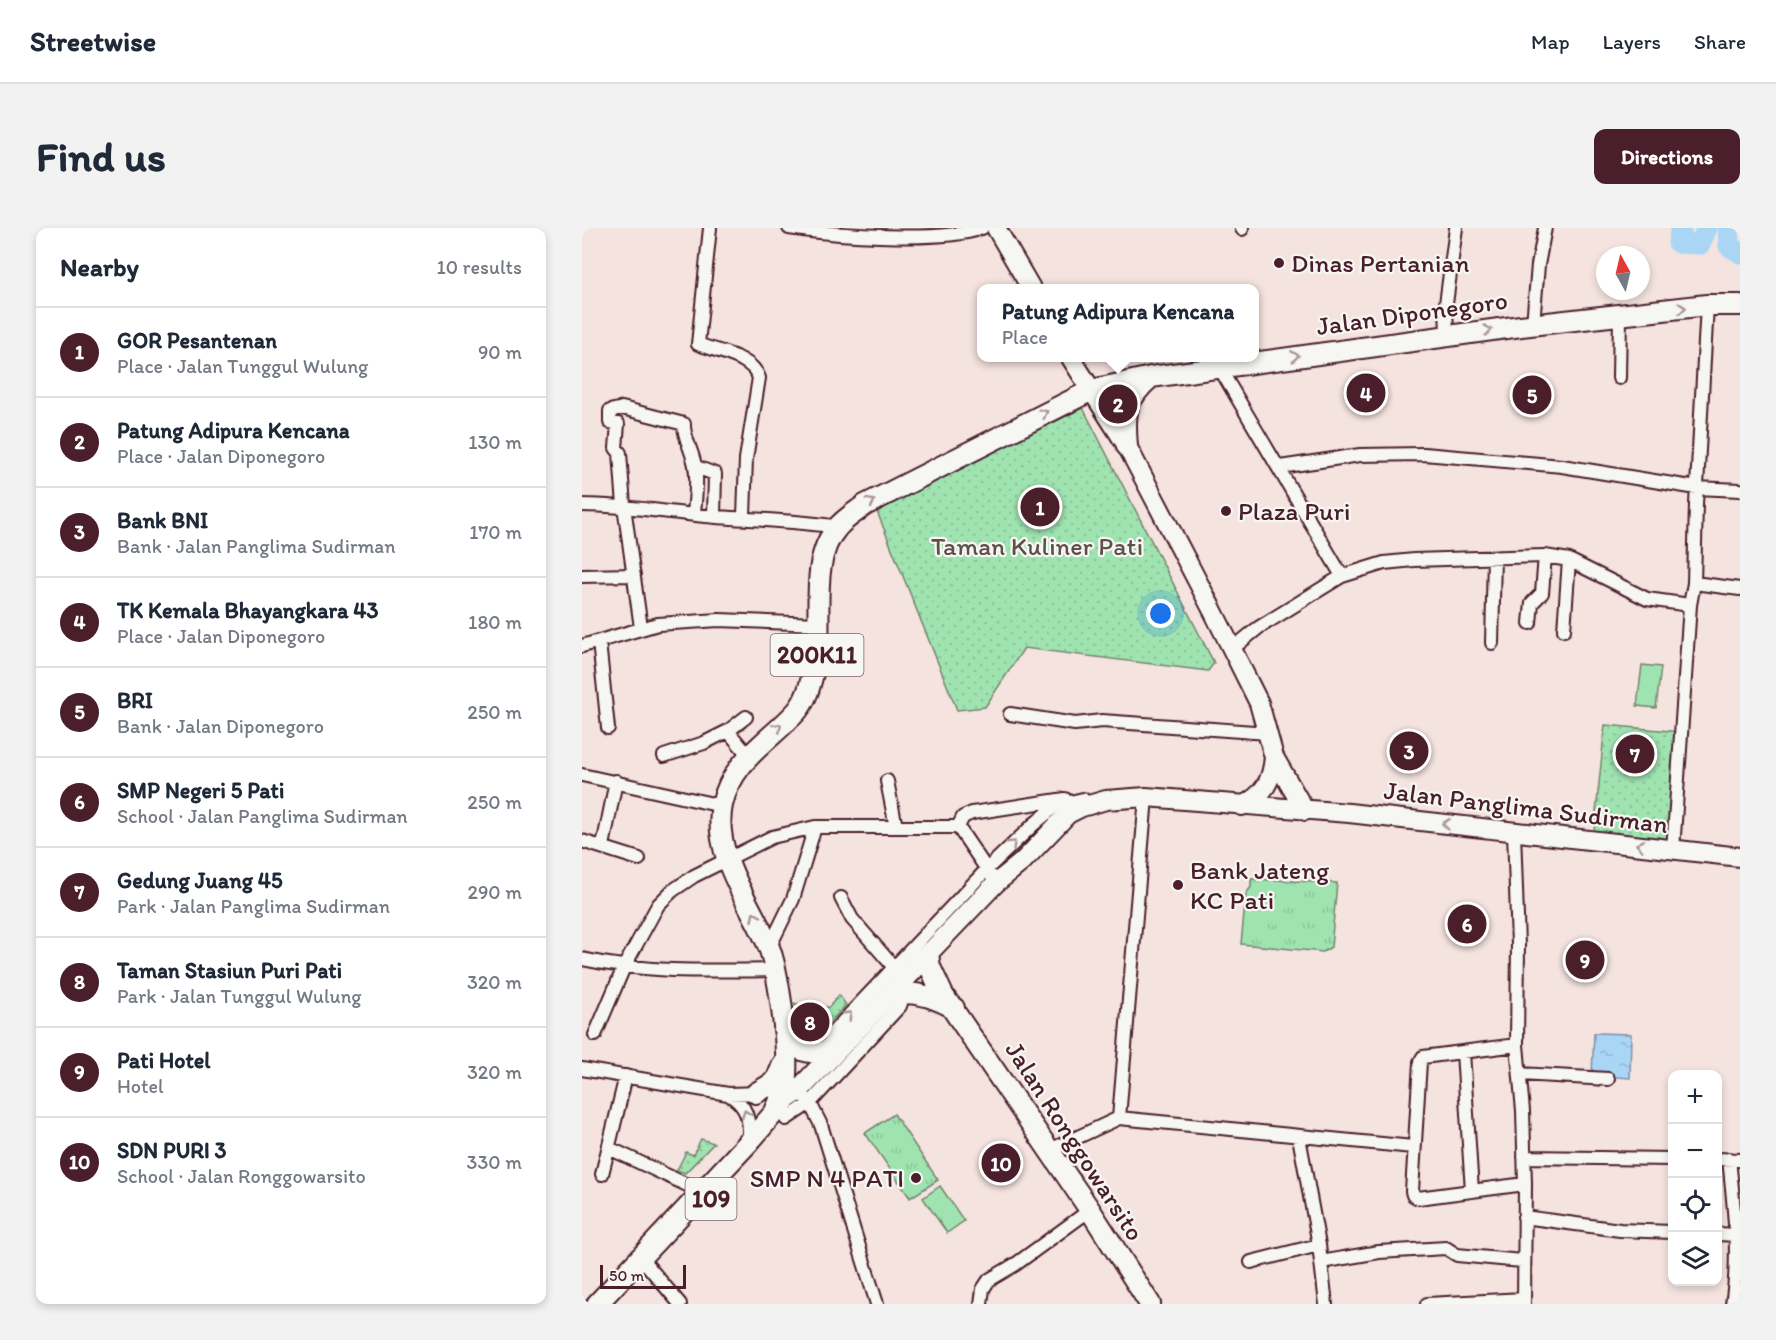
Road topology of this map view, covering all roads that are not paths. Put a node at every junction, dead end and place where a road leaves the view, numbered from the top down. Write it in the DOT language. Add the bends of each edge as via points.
graph roads {
  1 [pos="710,228"];
  2 [pos="789,228"];
  3 [pos="982,228"];
  4 [pos="996,228"];
  5 [pos="1456,228"];
  6 [pos="1545,228"];
  7 [pos="881,232"];
  8 [pos="1028,284"];
  9 [pos="1707,305"];
  10 [pos="1740,305"];
  11 [pos="1620,315"];
  12 [pos="1533,324"];
  13 [pos="1447,336"];
  14 [pos="1074,362"];
  15 [pos="1256,362"];
  16 [pos="1259,362"];
  17 [pos="1219,367"];
  18 [pos="1151,377"];
  19 [pos="1619,378"];
  20 [pos="1092,390"];
  21 [pos="1127,446"];
  22 [pos="696,467"];
  23 [pos="1280,467"];
  24 [pos="1697,488"];
  25 [pos="1740,490"];
  26 [pos="582,505"];
  27 [pos="624,506"];
  28 [pos="694,514"];
  29 [pos="714,516"];
  30 [pos="744,516"];
  31 [pos="838,526"];
  32 [pos="1545,556"];
  33 [pos="1494,557"];
  34 [pos="1569,560"];
  35 [pos="582,576"];
  36 [pos="634,576"];
  37 [pos="1342,576"];
  38 [pos="1694,583"];
  39 [pos="1740,589"];
  40 [pos="1690,605"];
  41 [pos="1530,623"];
  42 [pos="818,624"];
  43 [pos="641,628"];
  44 [pos="1564,630"];
  45 [pos="599,642"];
  46 [pos="1492,643"];
  47 [pos="582,646"];
  48 [pos="1232,650"];
  49 [pos="1010,714"];
  50 [pos="746,717"];
  51 [pos="608,728"];
  52 [pos="728,731"];
  53 [pos="1268,733"];
  54 [pos="748,755"];
  55 [pos="664,756"];
  56 [pos="1274,757"];
  57 [pos="582,775"];
  58 [pos="616,781"];
  59 [pos="887,781"];
  60 [pos="1146,797"];
  61 [pos="1083,799"];
  62 [pos="722,806"];
  63 [pos="1242,806"];
  64 [pos="1305,811"];
  65 [pos="815,827"];
  66 [pos="896,827"];
  67 [pos="958,827"];
  68 [pos="1514,832"];
  69 [pos="582,841"];
  70 [pos="603,846"];
  71 [pos="1673,850"];
  72 [pos="1740,857"];
  73 [pos="639,859"];
  74 [pos="727,860"];
  75 [pos="1011,868"];
  76 [pos="991,876"];
  77 [pos="841,898"];
  78 [pos="769,948"];
  79 [pos="928,954"];
  80 [pos="582,959"];
  81 [pos="624,967"];
  82 [pos="774,970"];
  83 [pos="898,984"];
  84 [pos="954,1008"];
  85 [pos="595,1035"];
  86 [pos="784,1036"];
  87 [pos="1517,1045"];
  88 [pos="1463,1052"];
  89 [pos="830,1053"];
  90 [pos="582,1069"];
  91 [pos="1520,1074"];
  92 [pos="626,1076"];
  93 [pos="1608,1079"];
  94 [pos="756,1093"];
  95 [pos="728,1094"];
  96 [pos="791,1103"];
  97 [pos="1119,1118"];
  98 [pos="1299,1137"];
  99 [pos="749,1142"];
  100 [pos="1413,1147"];
  101 [pos="609,1148"];
  102 [pos="1050,1150"];
  103 [pos="1524,1157"];
  104 [pos="1668,1159"];
  105 [pos="1729,1159"];
  106 [pos="602,1174"];
  107 [pos="1525,1184"];
  108 [pos="1472,1191"];
  109 [pos="702,1192"];
  110 [pos="1090,1210"];
  111 [pos="1524,1217"];
  112 [pos="1668,1232"];
  113 [pos="1722,1234"];
  114 [pos="1737,1235"];
  115 [pos="1319,1245"];
  116 [pos="1522,1261"];
  117 [pos="1251,1262"];
  118 [pos="1321,1262"];
  119 [pos="648,1266"];
  120 [pos="1738,1291"];
  121 [pos="1524,1302"];
  122 [pos="597,1304"];
  123 [pos="615,1304"];
  124 [pos="680,1304"];
  125 [pos="877,1304"];
  126 [pos="981,1304"];
  127 [pos="1150,1304"];
  128 [pos="1326,1304"];
  129 [pos="1427,1304"];
  130 [pos="1732,1304"];
  1 -- 30 [label="street" via="698,344 740,360 756,369 759,378 746,459"];
  2 -- 7 [label="street"];
  3 -- 7 [label="street" via="968,233"];
  4 -- 8 [label="main road"];
  5 -- 13 [label="street" via="1446,304"];
  6 -- 12 [label="street"];
  9 -- 10 [label="main road, Jalan Diponegoro"];
  11 -- 9 [label="main road, Jalan Diponegoro, one-way"];
  9 -- 24 [label="street"];
  11 -- 12 [label="main road, Jalan Diponegoro"];
  11 -- 19 [label="street"];
  13 -- 12 [label="main road, Jalan Diponegoro, one-way"];
  16 -- 13 [label="main road, Jalan Diponegoro, one-way"];
  14 -- 20 [label="main road"];
  17 -- 15 [label="main road, Jalan Diponegoro, one-way"];
  17 -- 18 [label="main road, Jalan Diponegoro"];
  17 -- 23 [label="street"];
  18 -- 20 [label="main road, Jalan Diponegoro"];
  18 -- 21 [label="main road" via="1128,403"];
  20 -- 21 [label="main road"];
  31 -- 20 [label="main road, 200K11, one-way" via="865,505"];
  21 -- 48 [label="main road"];
  22 -- 27 [label="street" via="684,424 622,408 610,411 610,422 618,424 616,448 620,453"];
  22 -- 28 [label="street"];
  22 -- 29 [label="street" via="715,474"];
  23 -- 24 [label="street" via="1360,455 1424,454 1562,466"];
  23 -- 37 [label="street"];
  24 -- 25 [label="street"];
  24 -- 38 [label="street"];
  26 -- 27 [label="street"];
  27 -- 28 [label="street"];
  27 -- 36 [label="street"];
  28 -- 29 [label="street"];
  29 -- 30 [label="street"];
  30 -- 31 [label="street"];
  31 -- 42 [label="main road, 200K11" via="825,554"];
  32 -- 33 [label="street"];
  32 -- 34 [label="street"];
  32 -- 41 [label="street" via="1542,593 1532,603"];
  33 -- 37 [label="street" via="1394,562"];
  33 -- 46 [label="street"];
  34 -- 40 [label="street" via="1647,598"];
  34 -- 44 [label="street"];
  35 -- 36 [label="street"];
  36 -- 43 [label="street"];
  37 -- 48 [label="street" via="1266,622"];
  38 -- 39 [label="street"];
  38 -- 40 [label="street"];
  40 -- 71 [label="street"];
  42 -- 43 [label="street" via="719,620"];
  54 -- 42 [label="main road, 200K11, one-way" via="805,700 816,661"];
  43 -- 45 [label="street"];
  45 -- 47 [label="street"];
  45 -- 51 [label="street"];
  48 -- 53 [label="main road"];
  49 -- 53 [label="street" via="1075,724 1102,721"];
  50 -- 52 [label="street"];
  52 -- 54 [label="street"];
  52 -- 55 [label="street"];
  53 -- 56 [label="main road"];
  54 -- 62 [label="main road, 200K11"];
  56 -- 63 [label="main road" via="1273,773 1266,788 1256,800"];
  56 -- 64 [label="main road"];
  57 -- 58 [label="street"];
  58 -- 62 [label="street"];
  58 -- 70 [label="street"];
  59 -- 66 [label="street"];
  60 -- 61 [label="main road" via="1116,792"];
  60 -- 63 [label="main road, Jalan Panglima Sudirman"];
  60 -- 75 [label="main road" via="1096,802 1068,814 1022,862"];
  60 -- 97 [label="street"];
  61 -- 67 [label="street" via="1046,800 972,813 963,817"];
  61 -- 75 [label="main road" via="1050,821 1015,858"];
  76 -- 61 [label="street, one-way" via="1058,805"];
  62 -- 74 [label="main road, 200K11"];
  63 -- 64 [label="main road, Jalan Panglima Sudirman"];
  68 -- 64 [label="main road, Jalan Panglima Sudirman, one-way"];
  65 -- 66 [label="street"];
  65 -- 74 [label="street" via="772,837"];
  65 -- 78 [label="street" via="793,899"];
  66 -- 67 [label="street"];
  67 -- 76 [label="street"];
  71 -- 68 [label="main road, Jalan Panglima Sudirman, one-way"];
  68 -- 87 [label="street"];
  69 -- 70 [label="street"];
  70 -- 73 [label="street"];
  71 -- 72 [label="main road, Jalan Panglima Sudirman"];
  78 -- 74 [label="main road, 200K11, one-way"];
  74 -- 81 [label="street" via="694,876 658,905"];
  75 -- 76 [label="main road"];
  76 -- 79 [label="main road"];
  76 -- 83 [label="street"];
  77 -- 83 [label="street"];
  78 -- 82 [label="main road, 200K11"];
  79 -- 83 [label="main road"];
  79 -- 84 [label="main road, Jalan Ronggowarsito" via="936,981"];
  80 -- 81 [label="street"];
  81 -- 82 [label="street" via="701,972"];
  81 -- 85 [label="street"];
  82 -- 86 [label="main road, 200K11"];
  83 -- 84 [label="main road"];
  83 -- 89 [label="main road"];
  89 -- 83 [label="street, one-way" via="832,1033"];
  83 -- 96 [label="street" via="900,1006"];
  84 -- 102 [label="main road, Jalan Ronggowarsito"];
  86 -- 89 [label="main road" via="807,1053"];
  86 -- 94 [label="main road" via="780,1075"];
  86 -- 96 [label="main road"];
  87 -- 88 [label="street"];
  87 -- 91 [label="street"];
  88 -- 100 [label="street" via="1426,1055 1420,1062"];
  88 -- 108 [label="street"];
  89 -- 96 [label="main road"];
  90 -- 92 [label="street"];
  91 -- 93 [label="street"];
  91 -- 103 [label="street"];
  92 -- 95 [label="street"];
  92 -- 101 [label="street"];
  94 -- 95 [label="street"];
  94 -- 96 [label="street"];
  99 -- 95 [label="street, one-way" via="750,1126 744,1106"];
  96 -- 99 [label="main road, 109"];
  96 -- 119 [label="main road, 109"];
  96 -- 125 [label="street" via="821,1125"];
  97 -- 98 [label="street"];
  97 -- 102 [label="street"];
  98 -- 100 [label="street"];
  98 -- 115 [label="street"];
  99 -- 109 [label="main road, 109"];
  100 -- 108 [label="street" via="1414,1197"];
  101 -- 106 [label="street"];
  101 -- 109 [label="street"];
  102 -- 110 [label="main road, Jalan Ronggowarsito"];
  103 -- 104 [label="street"];
  103 -- 107 [label="street"];
  105 -- 114 [label="street"];
  107 -- 108 [label="street"];
  107 -- 111 [label="street"];
  109 -- 122 [label="main road, 109"];
  110 -- 126 [label="street" via="989,1281 983,1289"];
  110 -- 127 [label="main road, Jalan Ronggowarsito"];
  111 -- 112 [label="street" via="1620,1230"];
  111 -- 116 [label="street"];
  113 -- 114 [label="street"];
  114 -- 120 [label="street"];
  115 -- 117 [label="street"];
  115 -- 118 [label="street"];
  116 -- 118 [label="street" via="1457,1255 1446,1248 1379,1252"];
  116 -- 121 [label="street"];
  118 -- 128 [label="street"];
  119 -- 123 [label="main road, 109"];
  119 -- 124 [label="street"];
  120 -- 130 [label="street"];
  121 -- 129 [label="street"];
}
